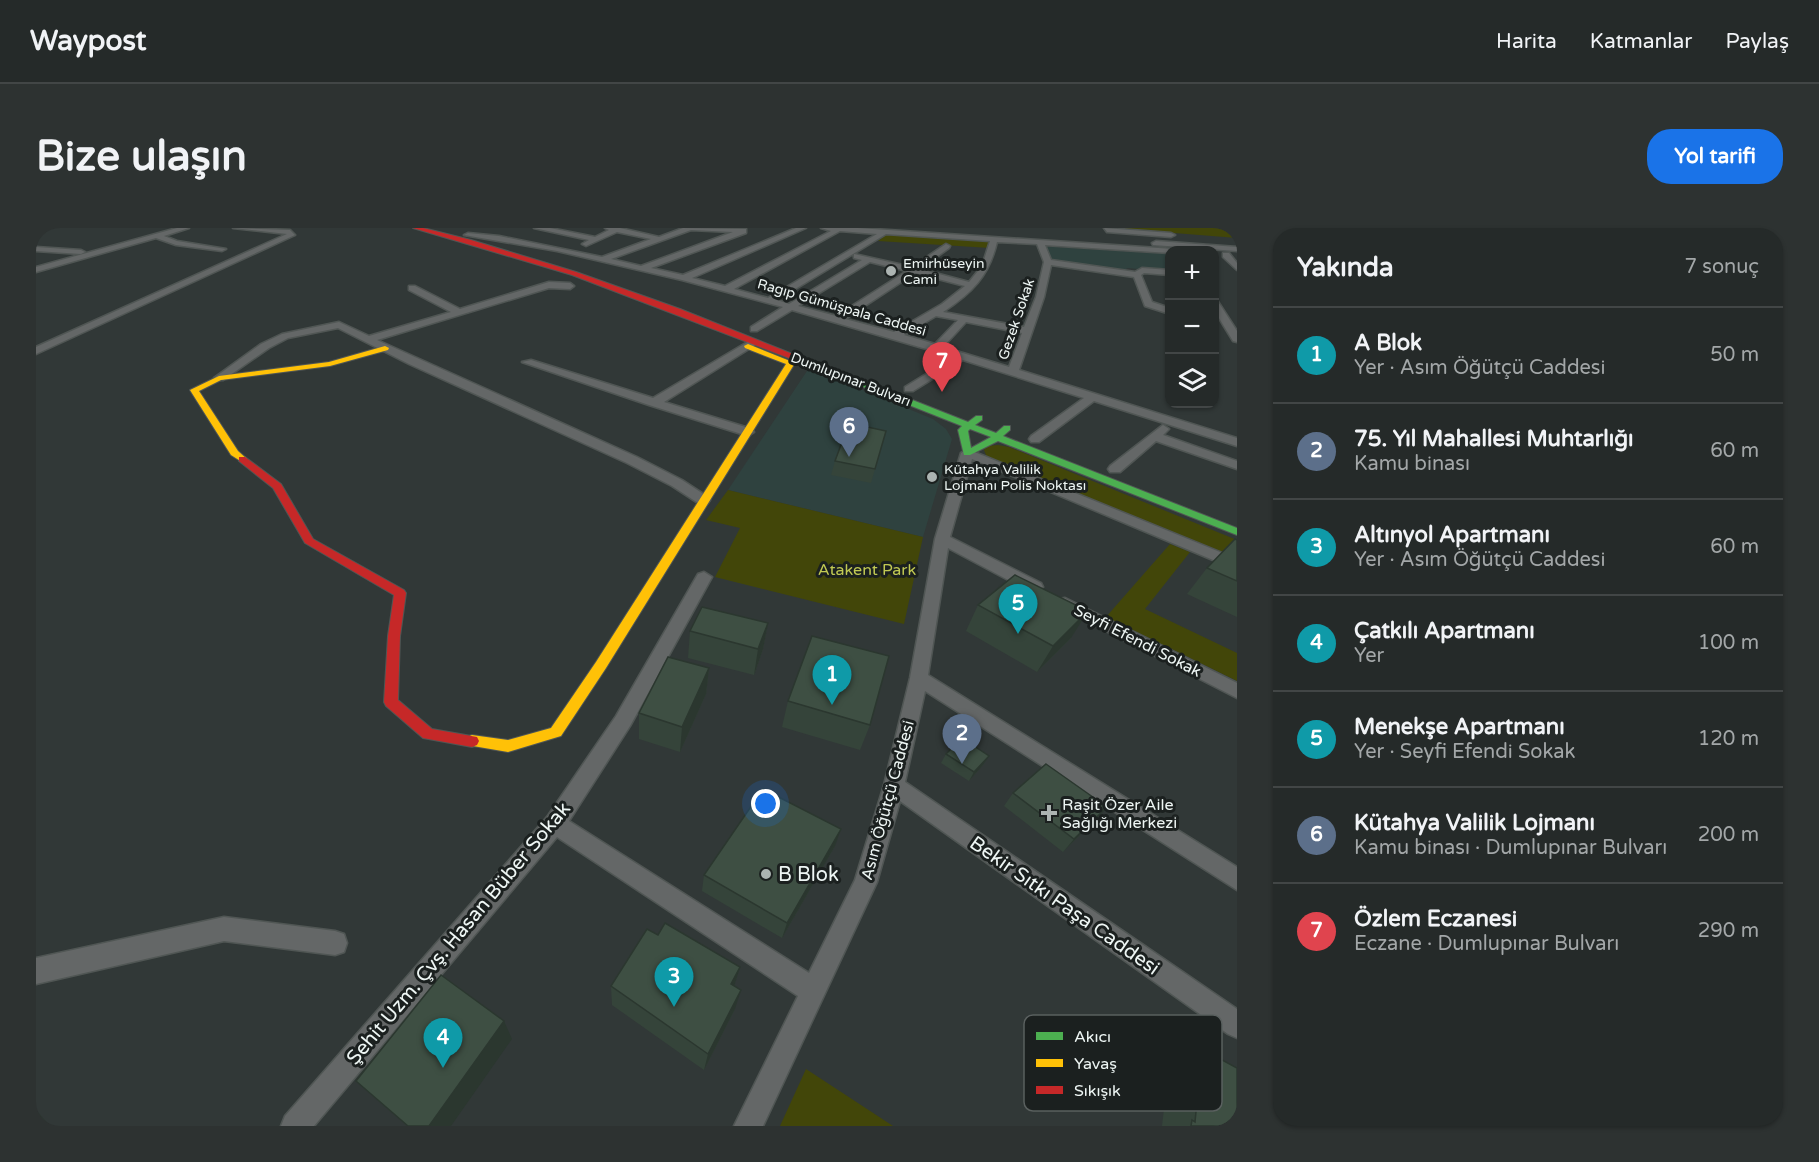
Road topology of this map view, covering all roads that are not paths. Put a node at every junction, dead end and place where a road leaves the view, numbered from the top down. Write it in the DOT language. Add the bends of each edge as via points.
graph roads {
  1 [pos="185,228"];
  2 [pos="237,228"];
  3 [pos="416,228"];
  4 [pos="444,228"];
  5 [pos="538,228"];
  6 [pos="690,228"];
  7 [pos="802,228"];
  8 [pos="825,228"];
  9 [pos="924,228"];
  10 [pos="613,229"];
  11 [pos="747,229"];
  12 [pos="839,229"];
  13 [pos="960,229"];
  14 [pos="1108,229"];
  15 [pos="515,231"];
  16 [pos="885,232"];
  17 [pos="466,233"];
  18 [pos="156,236"];
  19 [pos="499,238"];
  20 [pos="596,239"];
  21 [pos="660,239"];
  22 [pos="994,239"];
  23 [pos="1237,240"];
  24 [pos="712,242"];
  25 [pos="869,242"];
  26 [pos="891,243"];
  27 [pos="1040,243"];
  28 [pos="1108,244"];
  29 [pos="935,246"];
  30 [pos="36,249"];
  31 [pos="222,249"];
  32 [pos="985,249"];
  33 [pos="1237,249"];
  34 [pos="1001,250"];
  35 [pos="748,251"];
  36 [pos="1165,251"];
  37 [pos="568,252"];
  38 [pos="1034,252"];
  39 [pos="95,253"];
  40 [pos="760,253"];
  41 [pos="847,254"];
  42 [pos="1219,255"];
  43 [pos="1226,255"];
  44 [pos="772,256"];
  45 [pos="1237,256"];
  46 [pos="1046,258"];
  47 [pos="604,259"];
  48 [pos="783,259"];
  49 [pos="869,259"];
  50 [pos="583,265"];
  51 [pos="644,268"];
  52 [pos="1237,268"];
  53 [pos="36,270"];
  54 [pos="914,270"];
  55 [pos="1165,272"];
  56 [pos="1137,275"];
  57 [pos="684,278"];
  58 [pos="972,285"];
  59 [pos="570,286"];
  60 [pos="412,288"];
  61 [pos="727,289"];
  62 [pos="769,300"];
  63 [pos="790,307"];
  64 [pos="1165,309"];
  65 [pos="458,312"];
  66 [pos="935,313"];
  67 [pos="838,319"];
  68 [pos="964,319"];
  69 [pos="1220,319"];
  70 [pos="1237,321"];
  71 [pos="1028,331"];
  72 [pos="896,335"];
  73 [pos="752,339"];
  74 [pos="1237,339"];
  75 [pos="368,340"];
  76 [pos="385,348"];
  77 [pos="937,348"];
  78 [pos="36,351"];
  79 [pos="962,356"];
  80 [pos="527,362"];
  81 [pos="1013,370"];
  82 [pos="219,378"];
  83 [pos="909,389"];
  84 [pos="1092,397"];
  85 [pos="653,403"];
  86 [pos="974,421"];
  87 [pos="1172,422"];
  88 [pos="748,432"];
  89 [pos="1003,432"];
  90 [pos="1155,436"];
  91 [pos="1035,439"];
  92 [pos="1237,442"];
  93 [pos="967,453"];
  94 [pos="1237,465"];
  95 [pos="1115,469"];
  96 [pos="1144,480"];
  97 [pos="703,500"];
  98 [pos="1237,532"];
  99 [pos="942,539"];
  100 [pos="1237,565"];
  101 [pos="704,578"];
  102 [pos="919,678"];
  103 [pos="1237,691"];
  104 [pos="894,784"];
  105 [pos="555,824"];
  106 [pos="1237,879"];
  107 [pos="335,943"];
  108 [pos="36,971"];
  109 [pos="813,991"];
  110 [pos="1237,1025"];
  111 [pos="295,1126"];
  112 [pos="748,1126"];
  1 -- 18 [label="street"];
  2 -- 78 [label="street" via="278,230 291,235"];
  3 -- 17 [label="main road"];
  4 -- 17 [label="main road"];
  5 -- 20 [label="street"];
  6 -- 11 [label="street"];
  6 -- 21 [label="street"];
  7 -- 35 [label="street"];
  8 -- 12 [label="street"];
  9 -- 13 [label="street"];
  10 -- 20 [label="street"];
  10 -- 21 [label="street"];
  11 -- 24 [label="street"];
  12 -- 16 [label="street"];
  12 -- 48 [label="street"];
  13 -- 28 [label="street"];
  14 -- 23 [label="street"];
  14 -- 28 [label="street"];
  15 -- 19 [label="street"];
  16 -- 22 [label="street"];
  16 -- 25 [label="street"];
  17 -- 19 [label="street, Ragıp Gümüşpala Caddesi"];
  17 -- 73 [label="main road, Dumlupınar Bulvarı"];
  18 -- 31 [label="street"];
  18 -- 39 [label="street"];
  19 -- 37 [label="street, Ragıp Gümüşpala Caddesi"];
  20 -- 37 [label="street"];
  21 -- 47 [label="street"];
  22 -- 27 [label="street"];
  22 -- 32 [label="street"];
  24 -- 35 [label="street"];
  24 -- 51 [label="street"];
  25 -- 26 [label="street"];
  25 -- 41 [label="street"];
  27 -- 28 [label="street"];
  27 -- 46 [label="street"];
  28 -- 33 [label="street"];
  28 -- 36 [label="street"];
  29 -- 54 [label="street" via="950,247"];
  30 -- 39 [label="street"];
  32 -- 34 [label="street"];
  32 -- 58 [label="street" via="987,264"];
  35 -- 40 [label="street"];
  35 -- 57 [label="street"];
  37 -- 47 [label="street, Ragıp Gümüşpala Caddesi"];
  38 -- 46 [label="street"];
  39 -- 53 [label="street"];
  41 -- 49 [label="street"];
  41 -- 62 [label="street"];
  42 -- 43 [label="street"];
  43 -- 45 [label="street"];
  43 -- 52 [label="street"];
  44 -- 48 [label="street"];
  46 -- 56 [label="street"];
  46 -- 71 [label="street, Gezek Sokak" via="1041,297"];
  47 -- 51 [label="street, Ragıp Gümüşpala Caddesi"];
  48 -- 61 [label="street"];
  49 -- 54 [label="street"];
  49 -- 63 [label="street"];
  50 -- 51 [label="street"];
  51 -- 57 [label="street, Ragıp Gümüşpala Caddesi"];
  54 -- 58 [label="street"];
  54 -- 67 [label="street"];
  55 -- 56 [label="street" via="1142,270"];
  56 -- 64 [label="street" via="1148,304"];
  57 -- 61 [label="street, Ragıp Gümüşpala Caddesi"];
  58 -- 66 [label="street"];
  59 -- 65 [label="street" via="549,285"];
  60 -- 65 [label="street"];
  61 -- 62 [label="street, Ragıp Gümüşpala Caddesi"];
  62 -- 63 [label="street, Ragıp Gümüşpala Caddesi"];
  63 -- 67 [label="street, Ragıp Gümüşpala Caddesi"];
  63 -- 73 [label="street"];
  65 -- 75 [label="street"];
  66 -- 68 [label="street"];
  66 -- 72 [label="street"];
  67 -- 72 [label="street, Ragıp Gümüşpala Caddesi"];
  68 -- 71 [label="street"];
  68 -- 77 [label="street"];
  69 -- 70 [label="street"];
  69 -- 74 [label="street"];
  71 -- 81 [label="street, Gezek Sokak"];
  72 -- 77 [label="street, Ragıp Gümüşpala Caddesi"];
  73 -- 83 [label="main road, Dumlupınar Bulvarı"];
  73 -- 85 [label="street"];
  73 -- 86 [label="main road, Dumlupınar Bulvarı"];
  73 -- 88 [label="main road" via="791,363"];
  75 -- 76 [label="street"];
  75 -- 82 [label="street" via="339,325 285,336"];
  76 -- 82 [label="main road" via="330,364"];
  76 -- 97 [label="street" via="632,460"];
  77 -- 79 [label="street, Ragıp Gümüşpala Caddesi"];
  79 -- 81 [label="street, Ragıp Gümüşpala Caddesi"];
  79 -- 83 [label="street"];
  80 -- 85 [label="street"];
  81 -- 84 [label="street, Ragıp Gümüşpala Caddesi"];
  82 -- 97 [label="main road" via="194,390 234,453 277,486 309,541 400,593 391,702 428,734 508,746 556,732"];
  83 -- 86 [label="main road, Dumlupınar Bulvarı"];
  84 -- 87 [label="street, Ragıp Gümüşpala Caddesi"];
  84 -- 91 [label="street"];
  85 -- 88 [label="street"];
  86 -- 89 [label="main road, Dumlupınar Bulvarı"];
  86 -- 93 [label="main road" via="963,430"];
  87 -- 90 [label="street"];
  87 -- 92 [label="street, Ragıp Gümüşpala Caddesi"];
  88 -- 97 [label="main road"];
  89 -- 91 [label="main road, Dumlupınar Bulvarı"];
  89 -- 93 [label="main road"];
  89 -- 98 [label="main road, Dumlupınar Bulvarı"];
  90 -- 94 [label="street"];
  90 -- 95 [label="street"];
  91 -- 95 [label="main road, Dumlupınar Bulvarı"];
  93 -- 99 [label="street, Asım Öğütçü Caddesi"];
  93 -- 100 [label="street"];
  95 -- 96 [label="main road, Dumlupınar Bulvarı"];
  99 -- 102 [label="street, Asım Öğütçü Caddesi"];
  99 -- 103 [label="street, Seyfi Efendi Sokak"];
  101 -- 105 [label="street, Şehit Uzm. Çvş. Hasan Büber Sokak" via="623,721"];
  102 -- 104 [label="street, Asım Öğütçü Caddesi"];
  102 -- 106 [label="street"];
  104 -- 109 [label="street, Asım Öğütçü Caddesi" via="866,882"];
  104 -- 110 [label="street, Bekir Sıtkı Paşa Caddesi"];
  105 -- 109 [label="street"];
  105 -- 111 [label="street, Şehit Uzm. Çvş. Hasan Büber Sokak"];
  107 -- 108 [label="street" via="224,929"];
  109 -- 112 [label="street, Asım Öğütçü Caddesi"];
}
